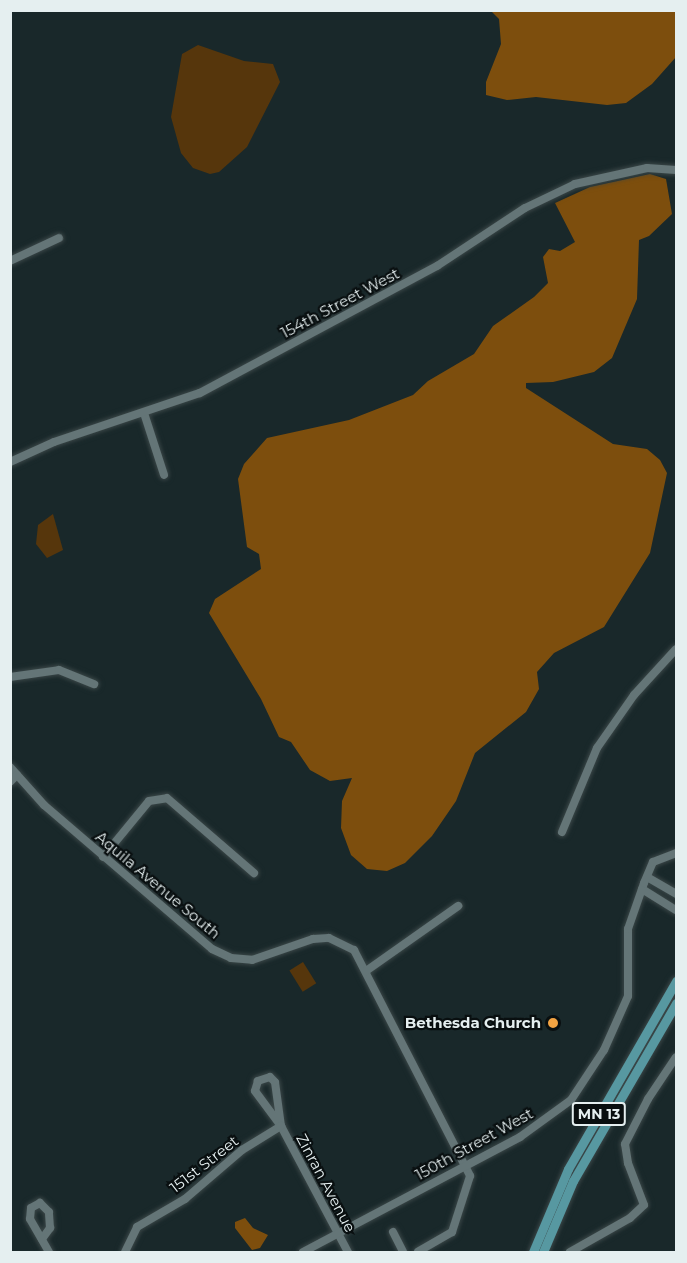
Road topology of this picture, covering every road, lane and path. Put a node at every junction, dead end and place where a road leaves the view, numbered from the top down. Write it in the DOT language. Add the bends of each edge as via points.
graph roads {
  1 [pos="676,170"];
  2 [pos="59,238"];
  3 [pos="10,261"];
  4 [pos="144,413"];
  5 [pos="10,462"];
  6 [pos="164,475"];
  7 [pos="676,649"];
  8 [pos="10,677"];
  9 [pos="94,684"];
  10 [pos="10,767"];
  11 [pos="17,775"];
  12 [pos="10,782"];
  13 [pos="562,832"];
  14 [pos="676,853"];
  15 [pos="103,856"];
  16 [pos="254,873"];
  17 [pos="647,877"];
  18 [pos="642,889"];
  19 [pos="676,894"];
  20 [pos="458,906"];
  21 [pos="676,910"];
  22 [pos="366,971"];
  23 [pos="676,981"];
  24 [pos="676,1004"];
  25 [pos="676,1057"];
  26 [pos="281,1126"];
  27 [pos="467,1166"];
  28 [pos="393,1232"];
  29 [pos="338,1233"];
  30 [pos="42,1239"];
  31 [pos="48,1252"];
  32 [pos="125,1252"];
  33 [pos="303,1252"];
  34 [pos="348,1252"];
  35 [pos="404,1252"];
  36 [pos="418,1252"];
  37 [pos="533,1252"];
  38 [pos="543,1252"];
  39 [pos="570,1252"];
  1 -- 4 [label="street, 154th Street West" via="647,168 574,184 525,208 437,266 336,321 200,393"];
  2 -- 3 [label="street"];
  4 -- 5 [label="street, 154th Street West" via="54,442"];
  4 -- 6 [label="street"];
  7 -- 13 [label="street" via="634,694 597,748"];
  8 -- 9 [label="street" via="59,670"];
  10 -- 11 [label="street, Aquila Avenue South"];
  11 -- 12 [label="street"];
  11 -- 15 [label="street, Aquila Avenue South" via="44,805"];
  14 -- 17 [label="street" via="653,862"];
  15 -- 16 [label="street" via="149,801 167,798"];
  15 -- 22 [label="street, Aquila Avenue South" via="212,949 231,958 267,957 313,939 329,938 354,950"];
  17 -- 18 [label="street, 150th Street West"];
  17 -- 19 [label="street"];
  18 -- 21 [label="street"];
  18 -- 27 [label="street, 150th Street West" via="628,929 628,996 604,1050 571,1100 520,1137"];
  20 -- 22 [label="street"];
  22 -- 27 [label="street, Aquila Avenue South"];
  23 -- 37 [label="main road, MN 13" via="568,1169"];
  24 -- 38 [label="main road, MN 13" via="573,1181"];
  25 -- 39 [label="street" via="625,1144 644,1205 630,1218"];
  26 -- 26 [label="street, Zinran Avenue" via="275,1082 270,1077 258,1081 255,1091"];
  26 -- 29 [label="street, Zinran Avenue"];
  26 -- 32 [label="street, 151st Street" via="242,1150 185,1199 137,1227"];
  27 -- 29 [label="street, 150th Street West"];
  27 -- 36 [label="street" via="470,1186 452,1232"];
  28 -- 35 [label="street"];
  29 -- 33 [label="street, 150th Street West"];
  29 -- 34 [label="street, Zinran Avenue"];
  30 -- 31 [label="street"];
}
